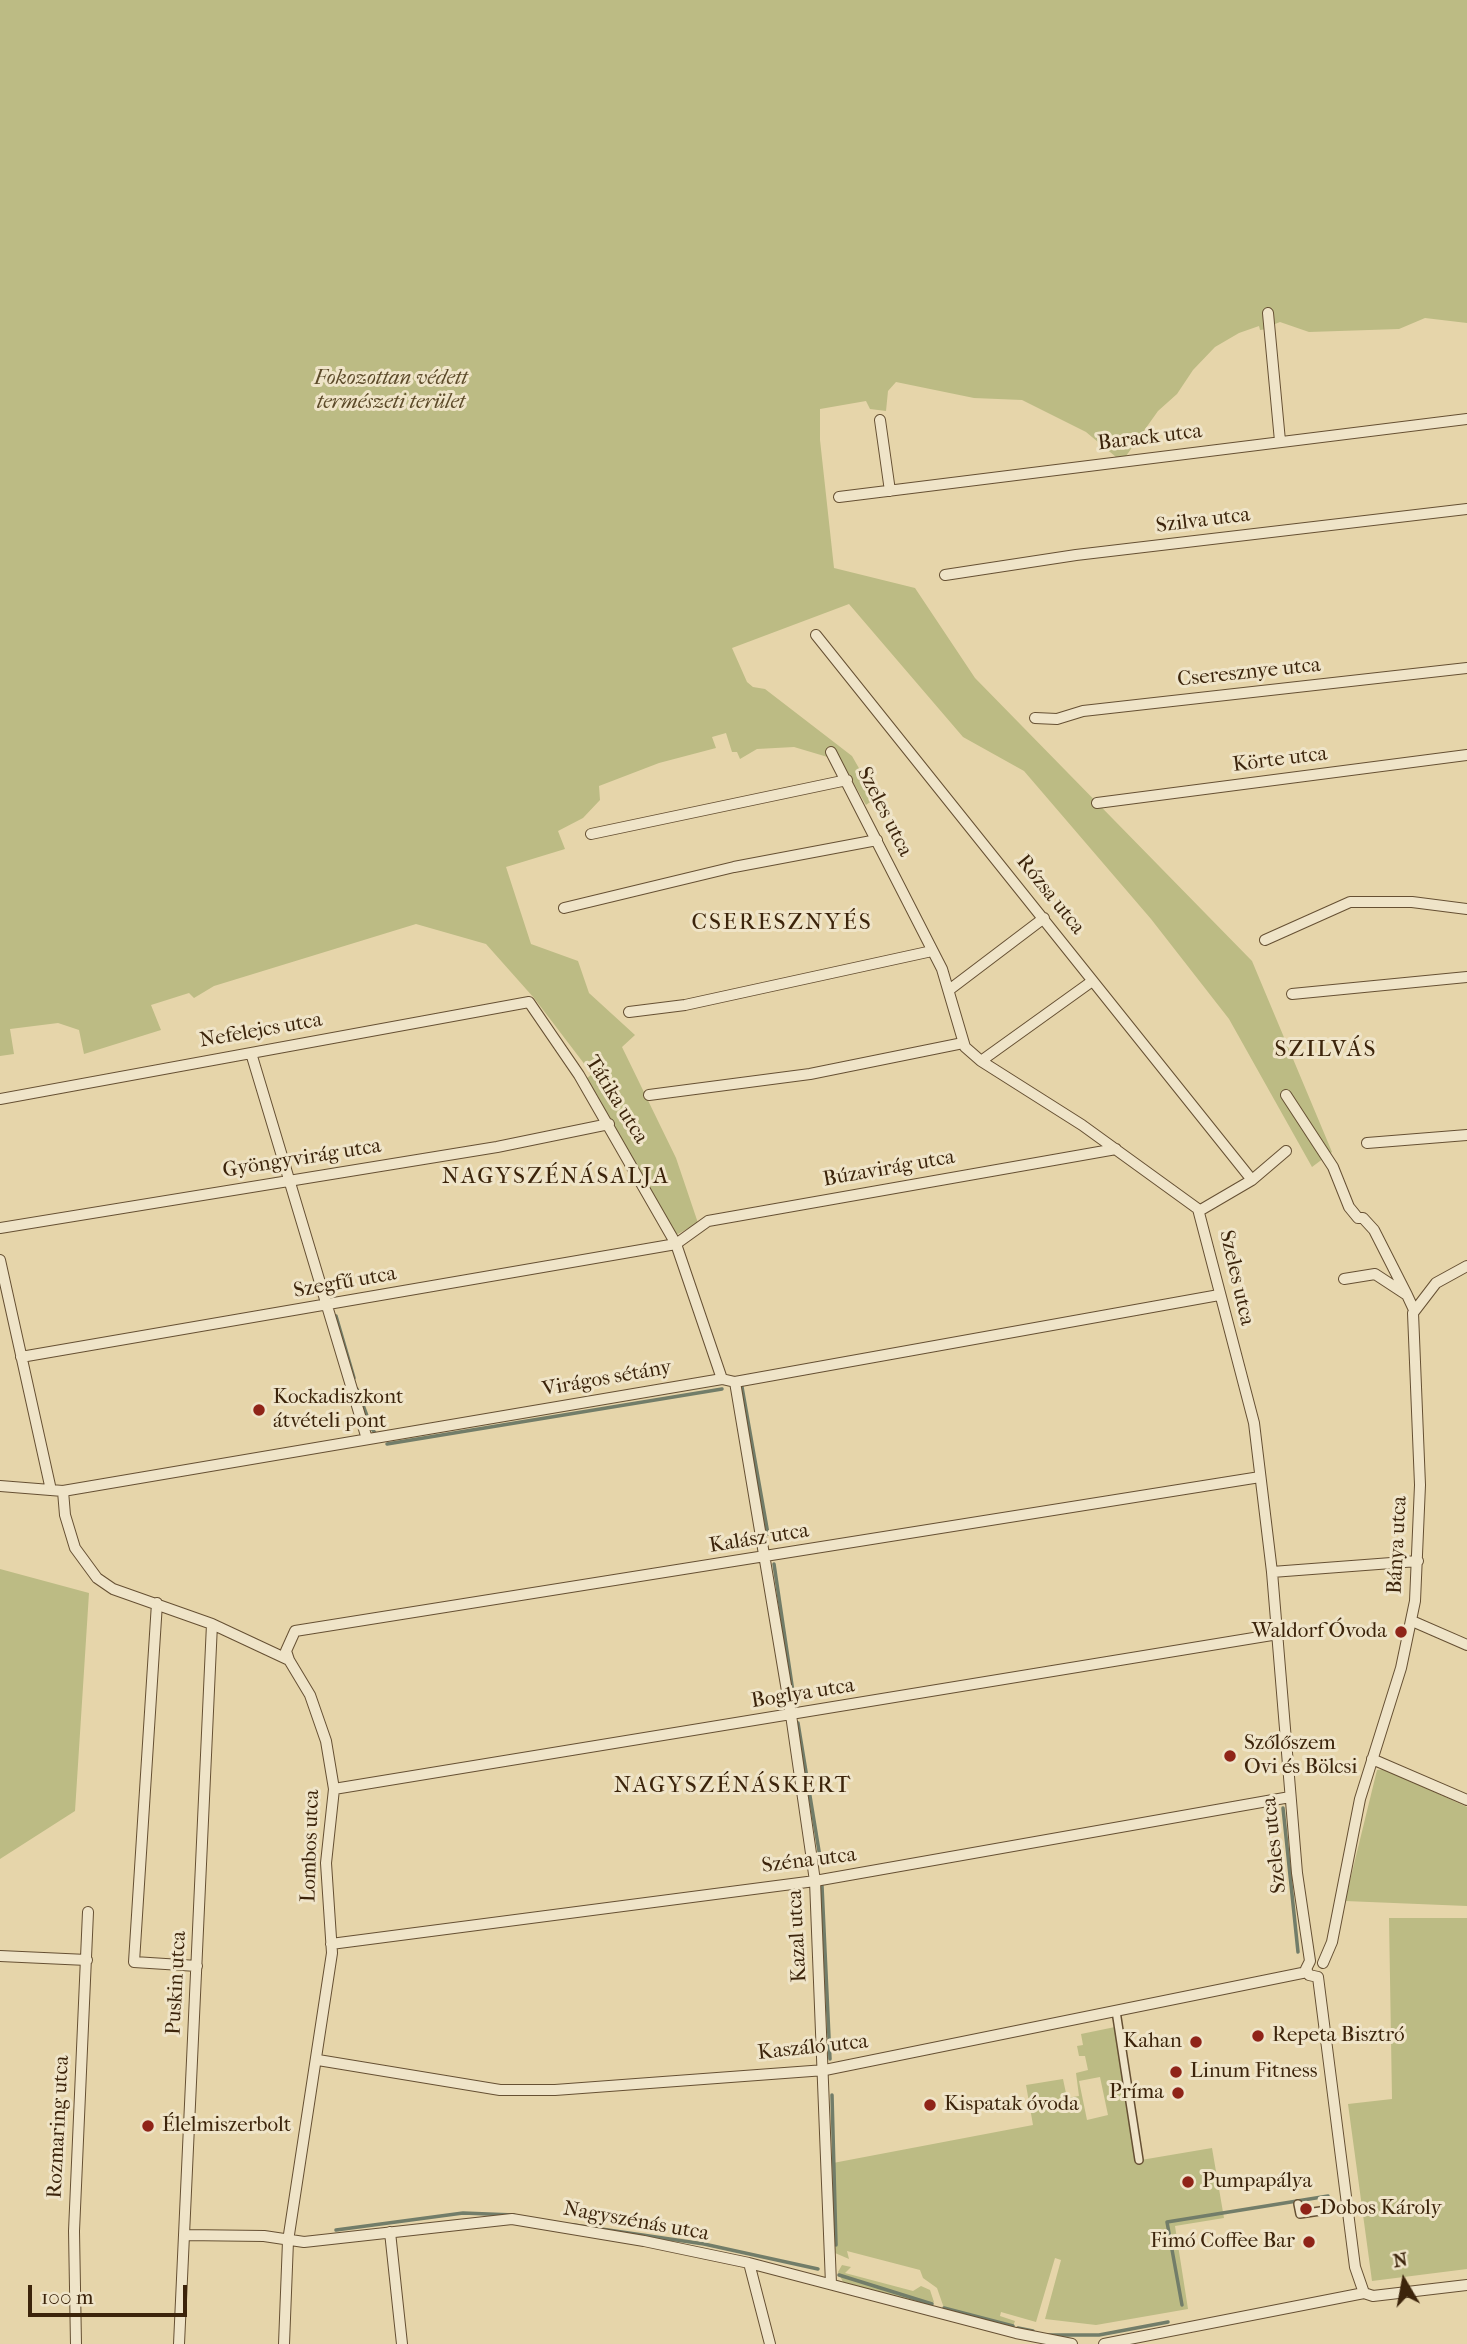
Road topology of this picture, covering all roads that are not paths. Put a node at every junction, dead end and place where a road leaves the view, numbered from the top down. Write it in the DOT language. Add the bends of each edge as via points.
graph roads {
  1 [pos="1268,313"];
  2 [pos="1467,419"];
  3 [pos="880,420"];
  4 [pos="1280,441"];
  5 [pos="890,491"];
  6 [pos="839,497"];
  7 [pos="1467,509"];
  8 [pos="945,575"];
  9 [pos="816,635"];
  10 [pos="1467,668"];
  11 [pos="1035,718"];
  12 [pos="831,752"];
  13 [pos="1467,755"];
  14 [pos="847,780"];
  15 [pos="1097,803"];
  16 [pos="591,834"];
  17 [pos="877,840"];
  18 [pos="564,908"];
  19 [pos="1467,909"];
  20 [pos="1044,918"];
  21 [pos="1265,940"];
  22 [pos="932,951"];
  23 [pos="1467,977"];
  24 [pos="1091,982"];
  25 [pos="949,990"];
  26 [pos="1292,994"];
  27 [pos="529,1002"];
  28 [pos="629,1012"];
  29 [pos="962,1043"];
  30 [pos="251,1053"];
  31 [pos="981,1061"];
  32 [pos="649,1095"];
  33 [pos="1286,1095"];
  34 [pos="0,1099"];
  35 [pos="609,1124"];
  36 [pos="1467,1135"];
  37 [pos="1367,1143"];
  38 [pos="1116,1149"];
  39 [pos="1286,1151"];
  40 [pos="291,1179"];
  41 [pos="1252,1181"];
  42 [pos="1199,1211"];
  43 [pos="0,1228"];
  44 [pos="676,1244"];
  45 [pos="0,1260"];
  46 [pos="1467,1266"];
  47 [pos="1344,1279"];
  48 [pos="1219,1295"];
  49 [pos="1407,1295"];
  50 [pos="326,1307"];
  51 [pos="1414,1310"];
  52 [pos="5,1311"];
  53 [pos="21,1357"];
  54 [pos="722,1379"];
  55 [pos="735,1382"];
  56 [pos="367,1439"];
  57 [pos="1260,1477"];
  58 [pos="0,1486"];
  59 [pos="51,1490"];
  60 [pos="64,1491"];
  61 [pos="764,1558"];
  62 [pos="1418,1561"];
  63 [pos="1272,1572"];
  64 [pos="158,1603"];
  65 [pos="1412,1621"];
  66 [pos="212,1624"];
  67 [pos="1278,1634"];
  68 [pos="1467,1645"];
  69 [pos="289,1660"];
  70 [pos="791,1715"];
  71 [pos="1372,1759"];
  72 [pos="334,1788"];
  73 [pos="1290,1797"];
  74 [pos="1467,1800"];
  75 [pos="815,1881"];
  76 [pos="88,1912"];
  77 [pos="331,1944"];
  78 [pos="0,1956"];
  79 [pos="87,1960"];
  80 [pos="1310,1961"];
  81 [pos="1323,1963"];
  82 [pos="197,1966"];
  83 [pos="1307,1972"];
  84 [pos="1318,1977"];
  85 [pos="1116,2011"];
  86 [pos="318,2060"];
  87 [pos="825,2070"];
  88 [pos="1139,2160"];
  89 [pos="1298,2204"];
  90 [pos="1347,2207"];
  91 [pos="390,2232"];
  92 [pos="184,2235"];
  93 [pos="288,2241"];
  94 [pos="749,2263"];
  95 [pos="831,2284"];
  96 [pos="1467,2286"];
  97 [pos="1364,2293"];
  98 [pos="76,2344"];
  99 [pos="179,2344"];
  100 [pos="284,2344"];
  101 [pos="402,2344"];
  102 [pos="770,2344"];
  103 [pos="1072,2344"];
  104 [pos="1104,2344"];
  1 -- 4 [label="street"];
  2 -- 4 [label="street, Barack utca"];
  3 -- 5 [label="street"];
  4 -- 5 [label="street, Barack utca"];
  5 -- 6 [label="street, Barack utca"];
  7 -- 8 [label="street, Szilva utca"];
  9 -- 20 [label="street, Rózsa utca"];
  10 -- 11 [label="street, Cseresznye utca" via="1083,711 1057,719"];
  12 -- 14 [label="street, Szeles utca"];
  13 -- 15 [label="street, Körte utca"];
  14 -- 16 [label="street"];
  14 -- 17 [label="street, Szeles utca"];
  17 -- 18 [label="street" via="734,867"];
  17 -- 22 [label="street, Szeles utca"];
  19 -- 21 [label="street" via="1412,902 1350,902"];
  20 -- 24 [label="street, Rózsa utca"];
  20 -- 25 [label="street"];
  22 -- 25 [label="street, Szeles utca"];
  22 -- 28 [label="street" via="685,1005"];
  23 -- 26 [label="street"];
  24 -- 31 [label="street"];
  24 -- 41 [label="street, Rózsa utca"];
  25 -- 29 [label="street, Szeles utca"];
  27 -- 30 [label="street, Nefelejcs utca"];
  27 -- 35 [label="street, Tátika utca"];
  29 -- 31 [label="street, Szeles utca"];
  29 -- 32 [label="street" via="810,1074"];
  30 -- 34 [label="street, Nefelejcs utca"];
  30 -- 40 [label="street"];
  31 -- 38 [label="street, Szeles utca"];
  33 -- 49 [label="street" via="1333,1167 1349,1207 1374,1230"];
  35 -- 40 [label="street, Gyöngyvirág utca" via="497,1147"];
  35 -- 44 [label="street, Tátika utca"];
  36 -- 37 [label="street"];
  38 -- 42 [label="street, Szeles utca"];
  38 -- 44 [label="street, Búzavirág utca" via="708,1221"];
  39 -- 41 [label="street"];
  40 -- 43 [label="street, Gyöngyvirág utca"];
  40 -- 50 [label="street"];
  41 -- 42 [label="street"];
  42 -- 48 [label="street, Szeles utca"];
  44 -- 50 [label="street, Szegfű utca"];
  44 -- 54 [label="street, Tátika utca"];
  45 -- 52 [label="street"];
  46 -- 51 [label="street" via="1436,1283"];
  47 -- 49 [label="street" via="1375,1274"];
  48 -- 55 [label="street, Virágos sétány"];
  48 -- 57 [label="street, Szeles utca" via="1254,1421"];
  49 -- 51 [label="street"];
  50 -- 53 [label="street, Szegfű utca"];
  50 -- 56 [label="street"];
  51 -- 62 [label="street, Bánya utca"];
  52 -- 53 [label="street"];
  53 -- 59 [label="street"];
  54 -- 55 [label="street, Virágos sétány"];
  54 -- 56 [label="street, Virágos sétány"];
  55 -- 61 [label="street, Kazal utca"];
  56 -- 60 [label="street, Virágos sétány"];
  57 -- 61 [label="street, Kalász utca"];
  57 -- 63 [label="street, Szeles utca"];
  58 -- 59 [label="street, Virágos sétány"];
  59 -- 60 [label="street, Virágos sétány"];
  60 -- 64 [label="street" via="69,1532 83,1562 113,1589"];
  61 -- 69 [label="street, Kalász utca" via="295,1631 286,1651"];
  61 -- 70 [label="street, Kazal utca"];
  62 -- 63 [label="street"];
  62 -- 65 [label="street, Bánya utca"];
  63 -- 67 [label="street, Szeles utca"];
  64 -- 66 [label="street"];
  64 -- 82 [label="street" via="134,1962"];
  65 -- 68 [label="street"];
  65 -- 71 [label="street, Bánya utca"];
  66 -- 69 [label="street"];
  66 -- 82 [label="street, Puskin utca"];
  67 -- 70 [label="street, Boglya utca"];
  67 -- 73 [label="street, Szeles utca"];
  69 -- 72 [label="street, Lombos utca" via="310,1695 326,1741"];
  70 -- 72 [label="street, Boglya utca"];
  70 -- 75 [label="street, Kazal utca"];
  71 -- 74 [label="street"];
  71 -- 81 [label="street, Bánya utca" via="1332,1942"];
  72 -- 77 [label="street, Lombos utca" via="326,1873"];
  73 -- 75 [label="street, Széna utca"];
  73 -- 80 [label="street, Szeles utca"];
  75 -- 77 [label="street, Széna utca"];
  75 -- 87 [label="street, Kazal utca"];
  76 -- 79 [label="street, Rozmaring utca"];
  77 -- 86 [label="street, Lombos utca"];
  78 -- 79 [label="street"];
  79 -- 98 [label="street, Rozmaring utca" via="74,2231"];
  80 -- 81 [label="street"];
  80 -- 83 [label="street, Szeles utca"];
  81 -- 84 [label="street" via="1324,1971"];
  82 -- 92 [label="street, Puskin utca"];
  83 -- 84 [label="street"];
  83 -- 85 [label="street, Kaszáló utca"];
  84 -- 90 [label="street"];
  85 -- 87 [label="street, Kaszáló utca"];
  85 -- 88 [label="street"];
  86 -- 87 [label="street, Kaszáló utca" via="500,2090"];
  86 -- 93 [label="street, Lombos utca"];
  87 -- 95 [label="street, Kazal utca"];
  89 -- 90 [label="street" via="1300,2214"];
  90 -- 97 [label="street" via="1356,2274"];
  91 -- 93 [label="street, Nagyszénás utca"];
  91 -- 94 [label="street, Nagyszénás utca" via="512,2219"];
  91 -- 101 [label="street"];
  92 -- 93 [label="street, Nagyszénás utca" via="264,2236"];
  92 -- 99 [label="street, Puskin utca"];
  93 -- 100 [label="street, Lombos utca"];
  94 -- 95 [label="street, Nagyszénás utca"];
  94 -- 102 [label="street"];
  95 -- 103 [label="street, Nagyszénás utca"];
  96 -- 97 [label="street" via="1373,2296"];
  97 -- 104 [label="street"];
}
